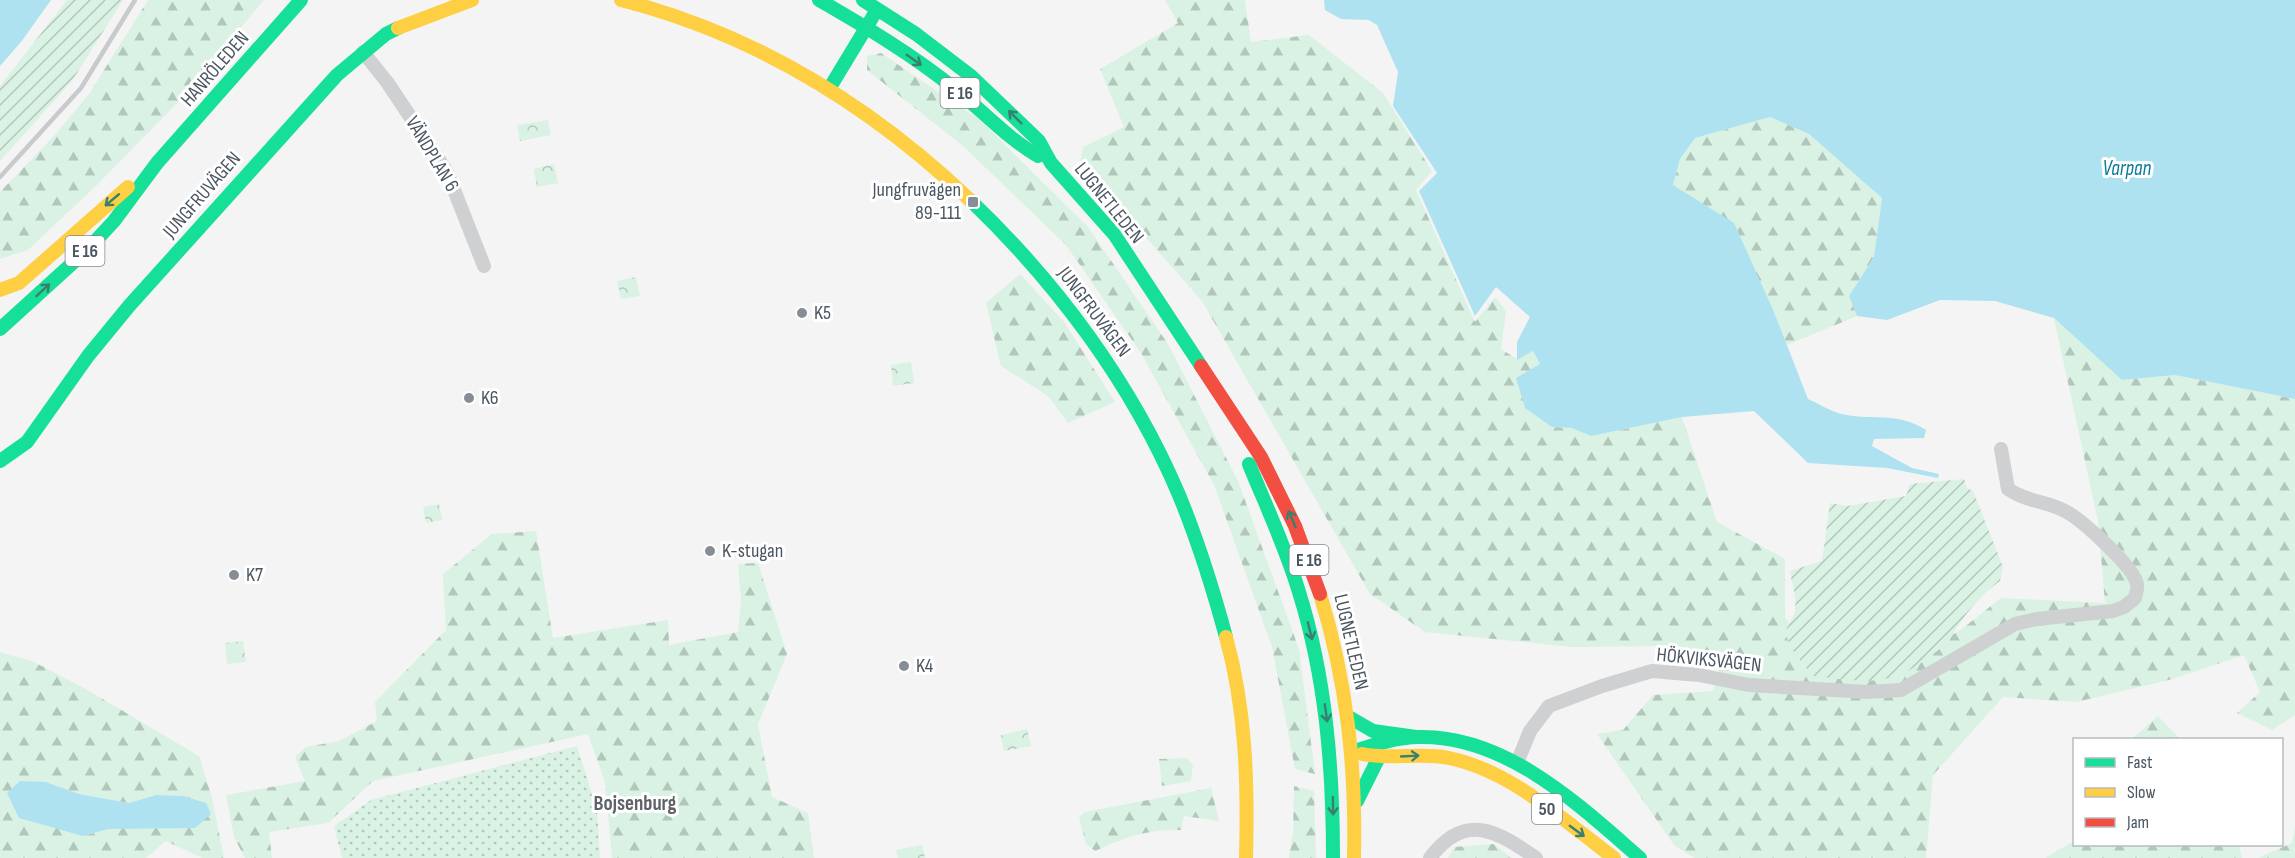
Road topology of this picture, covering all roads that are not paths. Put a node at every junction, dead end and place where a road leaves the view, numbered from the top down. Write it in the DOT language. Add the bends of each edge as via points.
graph roads {
  1 [pos="301,0"];
  2 [pos="472,0"];
  3 [pos="621,0"];
  4 [pos="819,0"];
  5 [pos="863,0"];
  6 [pos="877,9"];
  7 [pos="866,27"];
  8 [pos="363,52"];
  9 [pos="829,89"];
  10 [pos="158,163"];
  11 [pos="1051,163"];
  12 [pos="484,266"];
  13 [pos="0,290"];
  14 [pos="0,329"];
  15 [pos="1234,418"];
  16 [pos="2001,449"];
  17 [pos="0,461"];
  18 [pos="1347,716"];
  19 [pos="1416,737"];
  20 [pos="1352,752"];
  21 [pos="1331,754"];
  22 [pos="1378,759"];
  23 [pos="1517,763"];
  24 [pos="1509,781"];
  25 [pos="1355,803"];
  26 [pos="1634,856"];
  27 [pos="1246,858"];
  28 [pos="1333,858"];
  29 [pos="1354,858"];
  30 [pos="1430,858"];
  31 [pos="1536,858"];
  32 [pos="1614,858"];
  1 -- 10 [label="main road, HANRÖLEDEN / E 16"];
  2 -- 8 [label="main road, JUNGFRUVÄGEN" via="407,23"];
  3 -- 9 [label="main road, JUNGFRUVÄGEN" via="668,12 714,30 786,62"];
  4 -- 7 [label="main road, LUGNETLEDEN / E 16"];
  5 -- 6 [label="main road, LUGNETLEDEN / E 16"];
  6 -- 7 [label="main road"];
  11 -- 6 [label="main road, LUGNETLEDEN / E 16, one-way" via="1039,141 971,76"];
  7 -- 9 [label="main road"];
  7 -- 11 [label="main road, LUGNETLEDEN / E 16, one-way" via="952,87 1032,153"];
  8 -- 12 [label="street, VÄNDPLAN 6" via="447,172"];
  8 -- 17 [label="main road, JUNGFRUVÄGEN" via="319,92 129,306 27,442"];
  9 -- 27 [label="main road, JUNGFRUVÄGEN" via="925,158 1008,237 1089,335 1155,442 1192,527 1229,646 1245,754"];
  10 -- 13 [label="main road, HANRÖLEDEN / E 16, one-way" via="19,283"];
  14 -- 10 [label="main road, HANRÖLEDEN / E 16, one-way" via="88,249"];
  11 -- 15 [label="main road, LUGNETLEDEN / E 16" via="1114,234"];
  18 -- 15 [label="main road, LUGNETLEDEN / E 16, one-way" via="1330,628 1310,563 1279,491"];
  15 -- 21 [label="main road, LUGNETLEDEN / E 16, one-way" via="1306,618 1319,672"];
  16 -- 23 [label="street, HÖKVIKSVÄGEN" via="2008,489 2020,497 2066,511 2115,552 2133,575 2137,584 2135,597 2124,607 2015,624 1901,690 1867,692 1749,685 1652,671 1549,706 1530,730"];
  18 -- 19 [label="main road, 50" via="1374,733"];
  18 -- 20 [label="main road, LUGNETLEDEN / E 16"];
  19 -- 20 [label="main road, 50"];
  19 -- 23 [label="main road, 50" via="1467,743"];
  20 -- 21 [label="main road"];
  20 -- 22 [label="main road, 50"];
  20 -- 25 [label="main road, LUGNETLEDEN / E 16"];
  21 -- 28 [label="main road, LUGNETLEDEN / E 16, one-way"];
  22 -- 24 [label="main road, 50, one-way" via="1448,758"];
  22 -- 25 [label="main road"];
  23 -- 24 [label="main road, HÖKVIKSVÄGEN / 50"];
  23 -- 26 [label="main road, 50" via="1570,798"];
  24 -- 32 [label="main road, 50, one-way"];
  25 -- 29 [label="main road, LUGNETLEDEN / E 16"];
  30 -- 31 [label="street" via="1448,839 1474,830 1497,833"];
}
